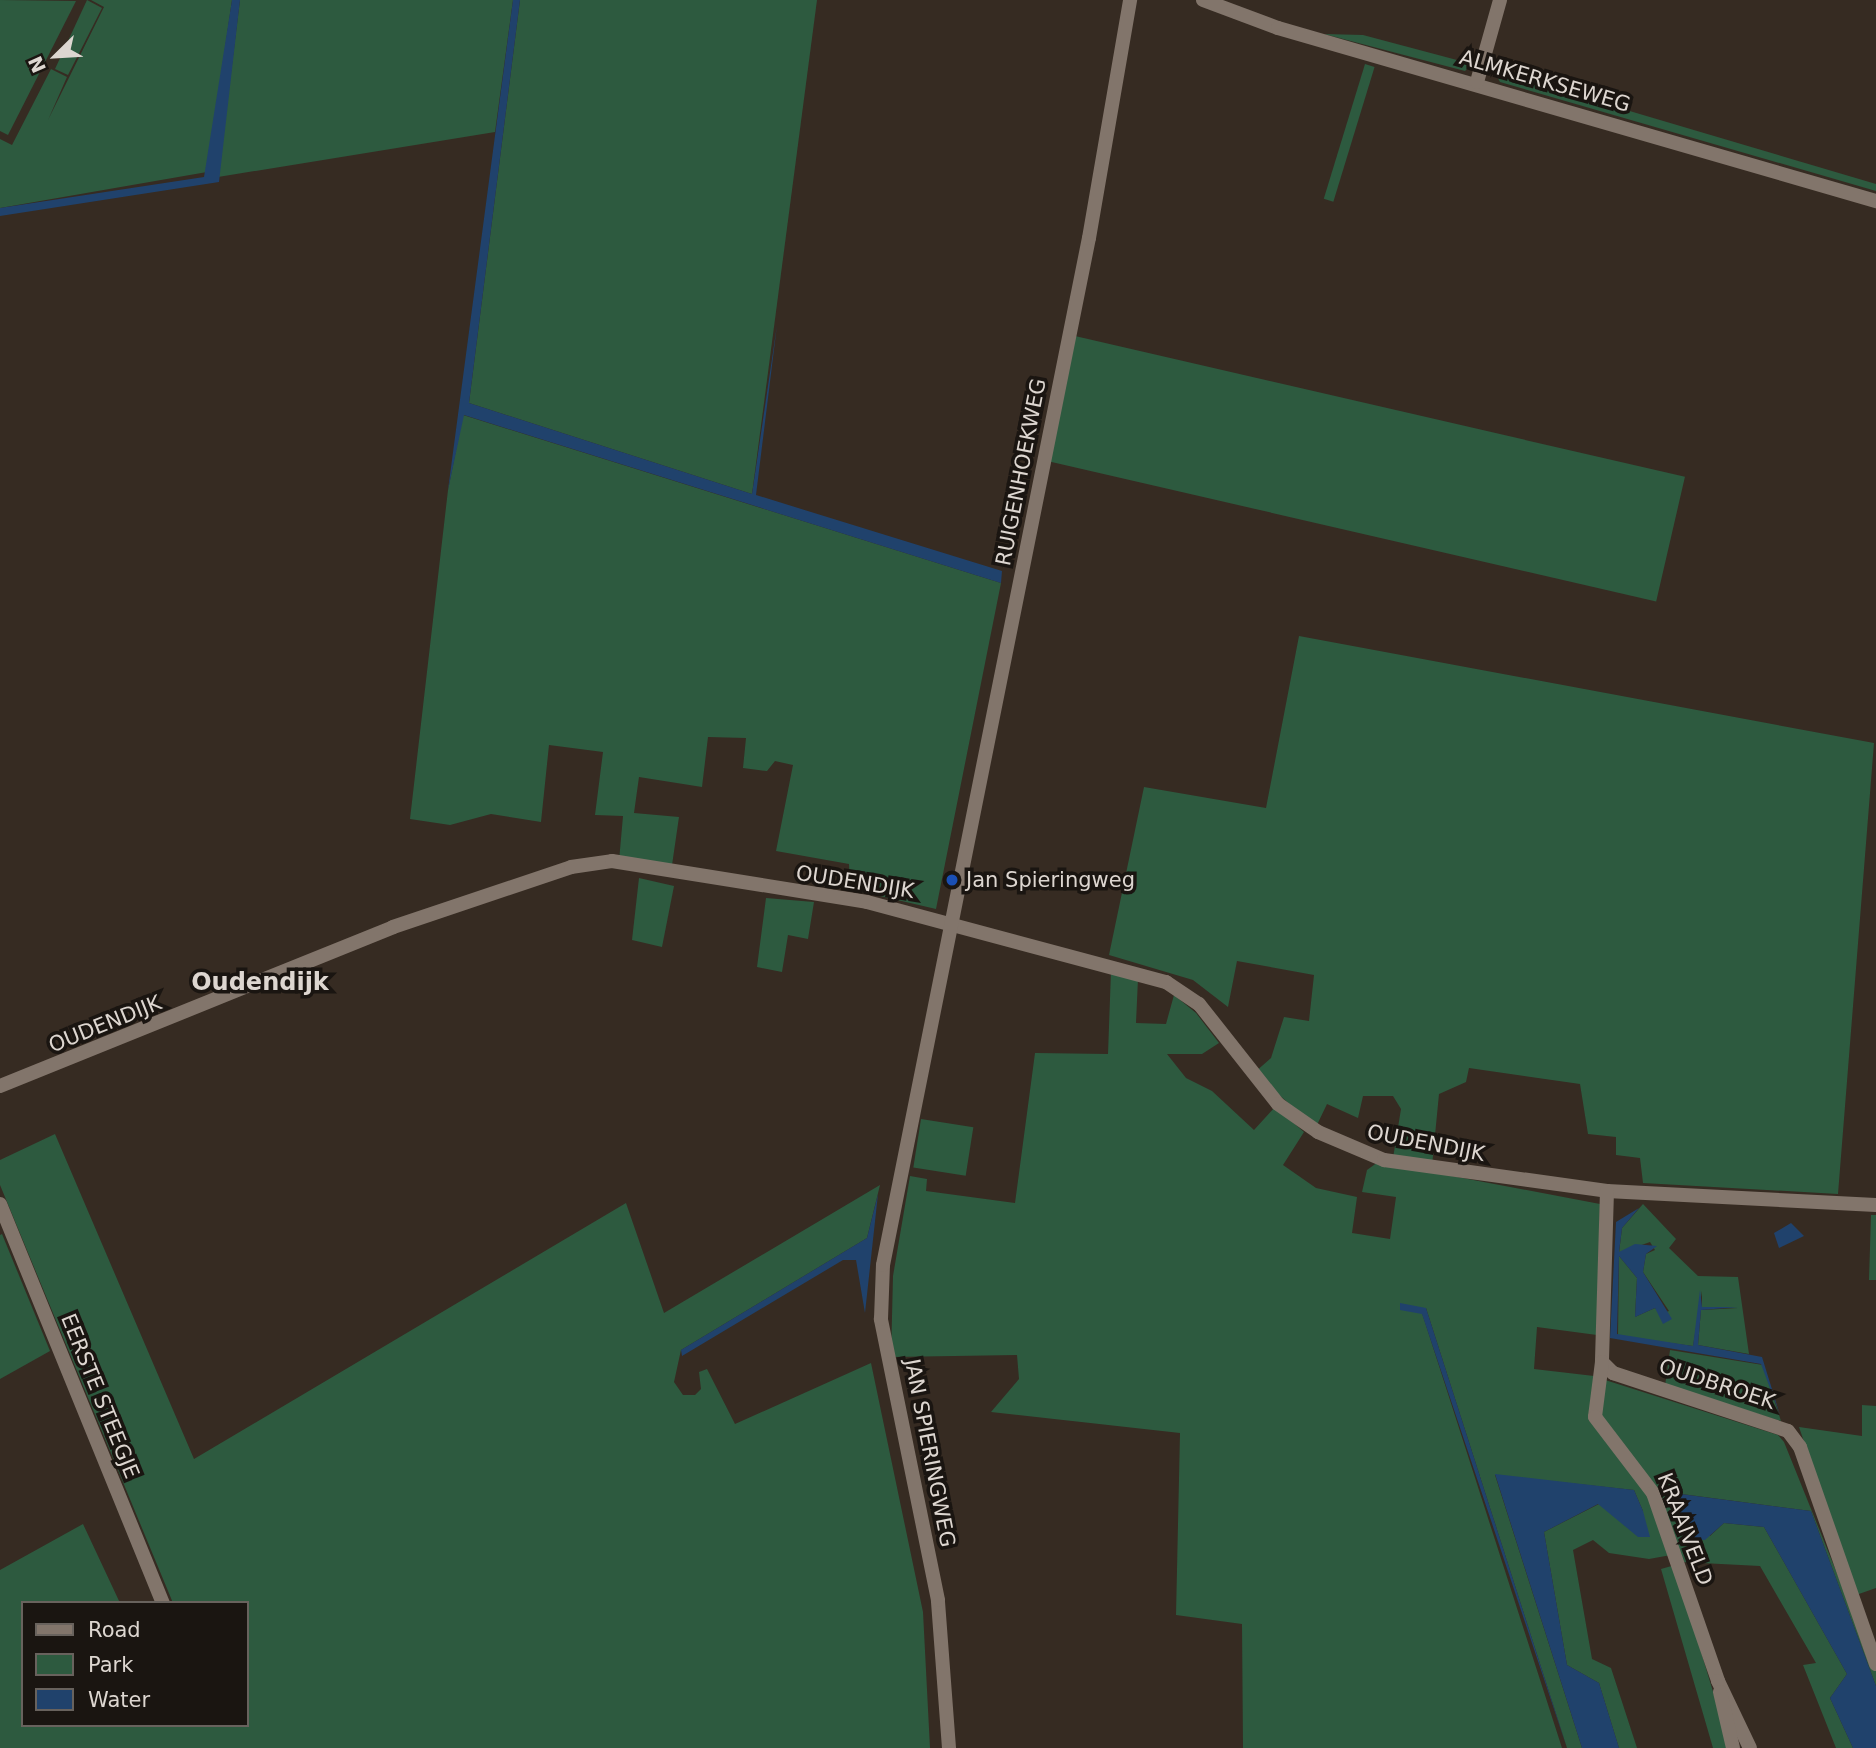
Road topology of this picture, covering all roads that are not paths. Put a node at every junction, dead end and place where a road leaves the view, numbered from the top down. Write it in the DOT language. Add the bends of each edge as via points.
graph roads {
  1 [pos="1130,0"];
  2 [pos="1140,0"];
  3 [pos="1203,0"];
  4 [pos="1500,0"];
  5 [pos="1129,30"];
  6 [pos="1477,82"];
  7 [pos="1876,201"];
  8 [pos="952,921"];
  9 [pos="0,1086"];
  10 [pos="1607,1191"];
  11 [pos="0,1204"];
  12 [pos="1876,1205"];
  13 [pos="1602,1362"];
  14 [pos="162,1601"];
  15 [pos="1876,1664"];
  16 [pos="1718,1681"];
  17 [pos="949,1748"];
  18 [pos="1733,1748"];
  19 [pos="1750,1748"];
  1 -- 5 [label="street, RUIGENHOEKWEG"];
  2 -- 5 [label="street, RUIGENHOEKWEG"];
  3 -- 6 [label="street, ALMKERKSEWEG"];
  4 -- 6 [label="street"];
  5 -- 8 [label="street, RUIGENHOEKWEG"];
  6 -- 7 [label="street, ALMKERKSEWEG"];
  8 -- 9 [label="street, OUDENDIJK" via="612,861 586,863 393,928"];
  8 -- 10 [label="street, OUDENDIJK" via="1183,992 1278,1104 1356,1152 1447,1172"];
  8 -- 17 [label="street, JAN SPIERINGWEG" via="883,1265 881,1319 938,1600"];
  10 -- 12 [label="street, OUDENDIJK"];
  10 -- 13 [label="street"];
  11 -- 14 [label="street, EERSTE STEEGJE"];
  13 -- 15 [label="street, OUDBROEK" via="1618,1374 1788,1431 1800,1447"];
  13 -- 16 [label="street, KRAAIVELD" via="1595,1416 1653,1493"];
  16 -- 18 [label="street, KRAAIVELD"];
  16 -- 19 [label="street, KRAAIVELD"];
}
